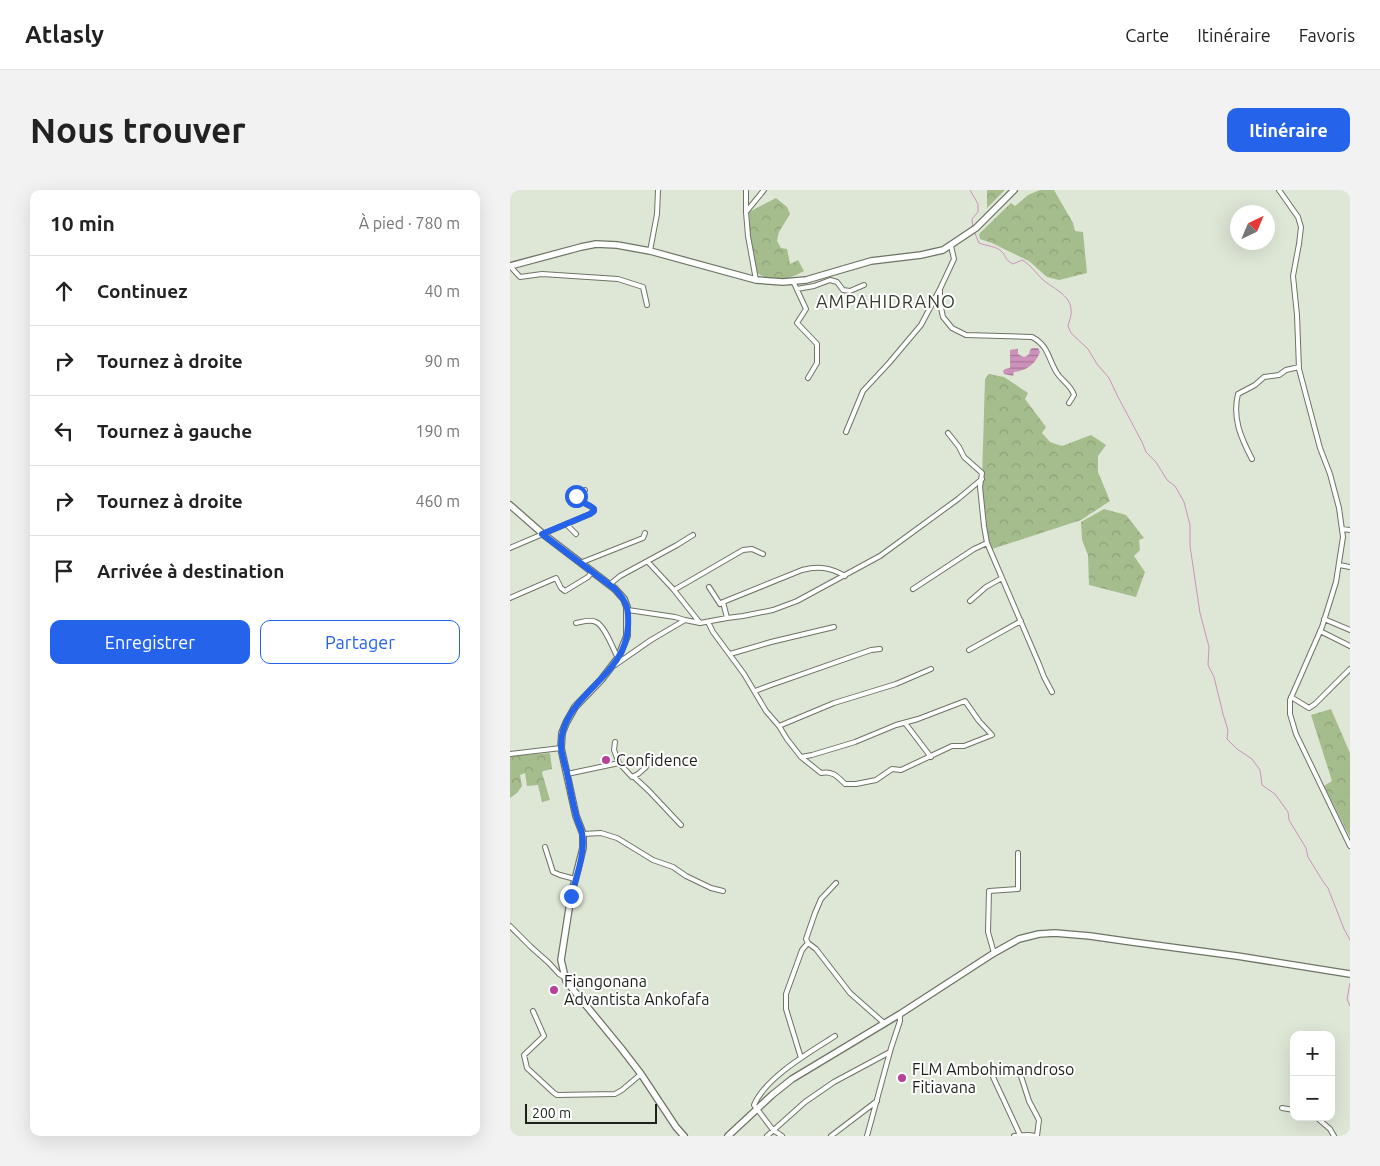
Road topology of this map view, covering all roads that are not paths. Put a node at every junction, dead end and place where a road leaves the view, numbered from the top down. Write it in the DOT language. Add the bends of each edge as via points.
graph roads {
  1 [pos="658,190"];
  2 [pos="746,190"];
  3 [pos="764,190"];
  4 [pos="1014,190"];
  5 [pos="1279,190"];
  6 [pos="746,212"];
  7 [pos="951,246"];
  8 [pos="650,251"];
  9 [pos="510,266"];
  10 [pos="756,280"];
  11 [pos="793,281"];
  12 [pos="864,285"];
  13 [pos="797,289"];
  14 [pos="940,289"];
  15 [pos="647,305"];
  16 [pos="1299,367"];
  17 [pos="808,378"];
  18 [pos="1069,403"];
  19 [pos="846,432"];
  20 [pos="948,433"];
  21 [pos="1252,459"];
  22 [pos="982,479"];
  23 [pos="585,490"];
  24 [pos="510,506"];
  25 [pos="566,524"];
  26 [pos="1342,529"];
  27 [pos="1350,530"];
  28 [pos="645,533"];
  29 [pos="542,534"];
  30 [pos="576,534"];
  31 [pos="693,535"];
  32 [pos="987,543"];
  33 [pos="510,548"];
  34 [pos="763,554"];
  35 [pos="648,562"];
  36 [pos="580,563"];
  37 [pos="1339,565"];
  38 [pos="1350,567"];
  39 [pos="592,572"];
  40 [pos="845,576"];
  41 [pos="1002,578"];
  42 [pos="610,585"];
  43 [pos="710,587"];
  44 [pos="913,588"];
  45 [pos="674,590"];
  46 [pos="510,598"];
  47 [pos="970,601"];
  48 [pos="723,602"];
  49 [pos="628,610"];
  50 [pos="727,618"];
  51 [pos="1324,619"];
  52 [pos="685,620"];
  53 [pos="1021,621"];
  54 [pos="708,622"];
  55 [pos="576,623"];
  56 [pos="700,623"];
  57 [pos="834,627"];
  58 [pos="1350,630"];
  59 [pos="1320,631"];
  60 [pos="1350,646"];
  61 [pos="880,649"];
  62 [pos="970,650"];
  63 [pos="730,654"];
  64 [pos="618,658"];
  65 [pos="610,669"];
  66 [pos="931,669"];
  67 [pos="1350,669"];
  68 [pos="755,691"];
  69 [pos="1052,692"];
  70 [pos="1291,697"];
  71 [pos="905,723"];
  72 [pos="779,726"];
  73 [pos="615,742"];
  74 [pos="561,748"];
  75 [pos="510,754"];
  76 [pos="801,757"];
  77 [pos="931,757"];
  78 [pos="619,763"];
  79 [pos="646,767"];
  80 [pos="567,774"];
  81 [pos="634,777"];
  82 [pos="681,825"];
  83 [pos="582,834"];
  84 [pos="1350,846"];
  85 [pos="545,847"];
  86 [pos="1018,853"];
  87 [pos="576,879"];
  88 [pos="836,883"];
  89 [pos="723,891"];
  90 [pos="510,926"];
  91 [pos="808,943"];
  92 [pos="994,953"];
  93 [pos="1350,974"];
  94 [pos="564,977"];
  95 [pos="532,1011"];
  96 [pos="900,1014"];
  97 [pos="884,1023"];
  98 [pos="836,1036"];
  99 [pos="890,1052"];
  100 [pos="801,1058"];
  101 [pos="1020,1073"];
  102 [pos="641,1074"];
  103 [pos="993,1077"];
  104 [pos="878,1100"];
  105 [pos="1282,1108"];
  106 [pos="757,1109"];
  107 [pos="1290,1109"];
  108 [pos="1321,1121"];
  109 [pos="773,1130"];
  110 [pos="1020,1135"];
  111 [pos="684,1136"];
  112 [pos="728,1136"];
  113 [pos="766,1136"];
  114 [pos="782,1136"];
  115 [pos="831,1136"];
  116 [pos="867,1136"];
  117 [pos="1014,1136"];
  118 [pos="1036,1136"];
  119 [pos="1334,1136"];
  1 -- 8 [label="street"];
  2 -- 6 [label="street"];
  3 -- 6 [label="street"];
  4 -- 7 [label="street" via="973,230"];
  5 -- 16 [label="street" via="1298,217 1301,227 1293,276"];
  6 -- 10 [label="street"];
  7 -- 11 [label="street" via="930,254 871,261"];
  7 -- 14 [label="street" via="954,260"];
  8 -- 9 [label="street" via="596,244"];
  8 -- 10 [label="street"];
  9 -- 15 [label="street" via="520,277 542,274 618,279 643,287"];
  10 -- 11 [label="street"];
  11 -- 13 [label="street"];
  12 -- 13 [label="street" via="850,291 843,290 837,282 830,280"];
  13 -- 17 [label="street" via="806,309 797,323 817,344 817,363"];
  14 -- 18 [label="street" via="943,316 952,328 966,335 1032,337 1040,341 1057,373 1072,390 1074,395"];
  14 -- 19 [label="street" via="921,325 863,391"];
  16 -- 21 [label="street" via="1264,377 1238,394 1236,424"];
  16 -- 26 [label="street" via="1330,474"];
  20 -- 22 [label="street" via="964,457 982,473"];
  22 -- 32 [label="street" via="980,487"];
  22 -- 40 [label="street" via="880,556"];
  23 -- 25 [label="street" via="576,496 579,501 592,506 594,511"];
  24 -- 29 [label="street"];
  25 -- 29 [label="street"];
  25 -- 30 [label="street"];
  26 -- 27 [label="street"];
  26 -- 37 [label="street"];
  28 -- 36 [label="street" via="642,538"];
  29 -- 33 [label="street"];
  29 -- 36 [label="street"];
  31 -- 35 [label="street"];
  32 -- 41 [label="street"];
  32 -- 44 [label="street"];
  34 -- 45 [label="street" via="752,549 743,550"];
  35 -- 42 [label="street" via="620,576"];
  35 -- 45 [label="street"];
  36 -- 39 [label="street"];
  37 -- 38 [label="street"];
  37 -- 51 [label="street"];
  39 -- 42 [label="street"];
  39 -- 46 [label="street" via="565,591 556,578"];
  40 -- 48 [label="street" via="814,567"];
  40 -- 50 [label="street" via="772,610"];
  41 -- 47 [label="street"];
  41 -- 53 [label="street"];
  42 -- 49 [label="street" via="624,600"];
  43 -- 48 [label="street" via="720,604"];
  45 -- 56 [label="street"];
  48 -- 50 [label="street"];
  49 -- 52 [label="street"];
  49 -- 64 [label="street" via="627,636"];
  50 -- 54 [label="street"];
  51 -- 58 [label="street"];
  51 -- 59 [label="street"];
  52 -- 56 [label="street"];
  52 -- 65 [label="street"];
  53 -- 62 [label="street"];
  53 -- 69 [label="street"];
  54 -- 56 [label="street"];
  54 -- 63 [label="street"];
  55 -- 64 [label="street" via="590,620 601,626"];
  57 -- 63 [label="street"];
  59 -- 60 [label="street"];
  59 -- 70 [label="street"];
  61 -- 68 [label="street"];
  63 -- 68 [label="street"];
  64 -- 65 [label="street"];
  65 -- 74 [label="street" via="575,707 562,734"];
  66 -- 72 [label="street"];
  67 -- 70 [label="street" via="1309,708"];
  68 -- 72 [label="street"];
  70 -- 84 [label="street" via="1290,714 1296,734"];
  71 -- 76 [label="street" via="855,742"];
  71 -- 77 [label="street"];
  71 -- 77 [label="street" via="965,701 992,736 964,746 952,746"];
  72 -- 76 [label="street"];
  73 -- 78 [label="street"];
  74 -- 75 [label="street"];
  74 -- 80 [label="street"];
  76 -- 77 [label="street" via="821,773 829,772 844,784 856,784 876,780 892,770 901,770"];
  78 -- 80 [label="street"];
  78 -- 81 [label="street"];
  79 -- 81 [label="street"];
  80 -- 83 [label="street"];
  81 -- 82 [label="street"];
  83 -- 87 [label="street" via="583,848"];
  83 -- 89 [label="street" via="601,833 617,838 653,860"];
  85 -- 87 [label="street" via="553,872"];
  86 -- 92 [label="street" via="1018,889 989,891 988,932"];
  87 -- 94 [label="street" via="562,949"];
  88 -- 91 [label="street" via="821,899 806,939"];
  90 -- 94 [label="street"];
  91 -- 97 [label="street" via="850,993"];
  91 -- 100 [label="street" via="802,950 786,994 786,1009"];
  92 -- 93 [label="street" via="1019,939 1055,933"];
  92 -- 96 [label="street"];
  94 -- 102 [label="street"];
  95 -- 102 [label="street" via="544,1036 524,1055 527,1068 554,1094 615,1094"];
  96 -- 97 [label="street"];
  96 -- 99 [label="street"];
  97 -- 106 [label="street" via="792,1079"];
  98 -- 100 [label="street"];
  99 -- 104 [label="street"];
  99 -- 109 [label="street" via="834,1082"];
  100 -- 106 [label="street" via="767,1085 757,1097 754,1105"];
  101 -- 118 [label="street" via="1039,1120"];
  102 -- 111 [label="street"];
  103 -- 110 [label="street"];
  104 -- 115 [label="street"];
  104 -- 116 [label="street"];
  105 -- 107 [label="street"];
  106 -- 109 [label="street"];
  106 -- 112 [label="street"];
  108 -- 119 [label="street"];
  109 -- 113 [label="street"];
  109 -- 114 [label="street"];
  110 -- 117 [label="street"];
  110 -- 118 [label="street"];
}
